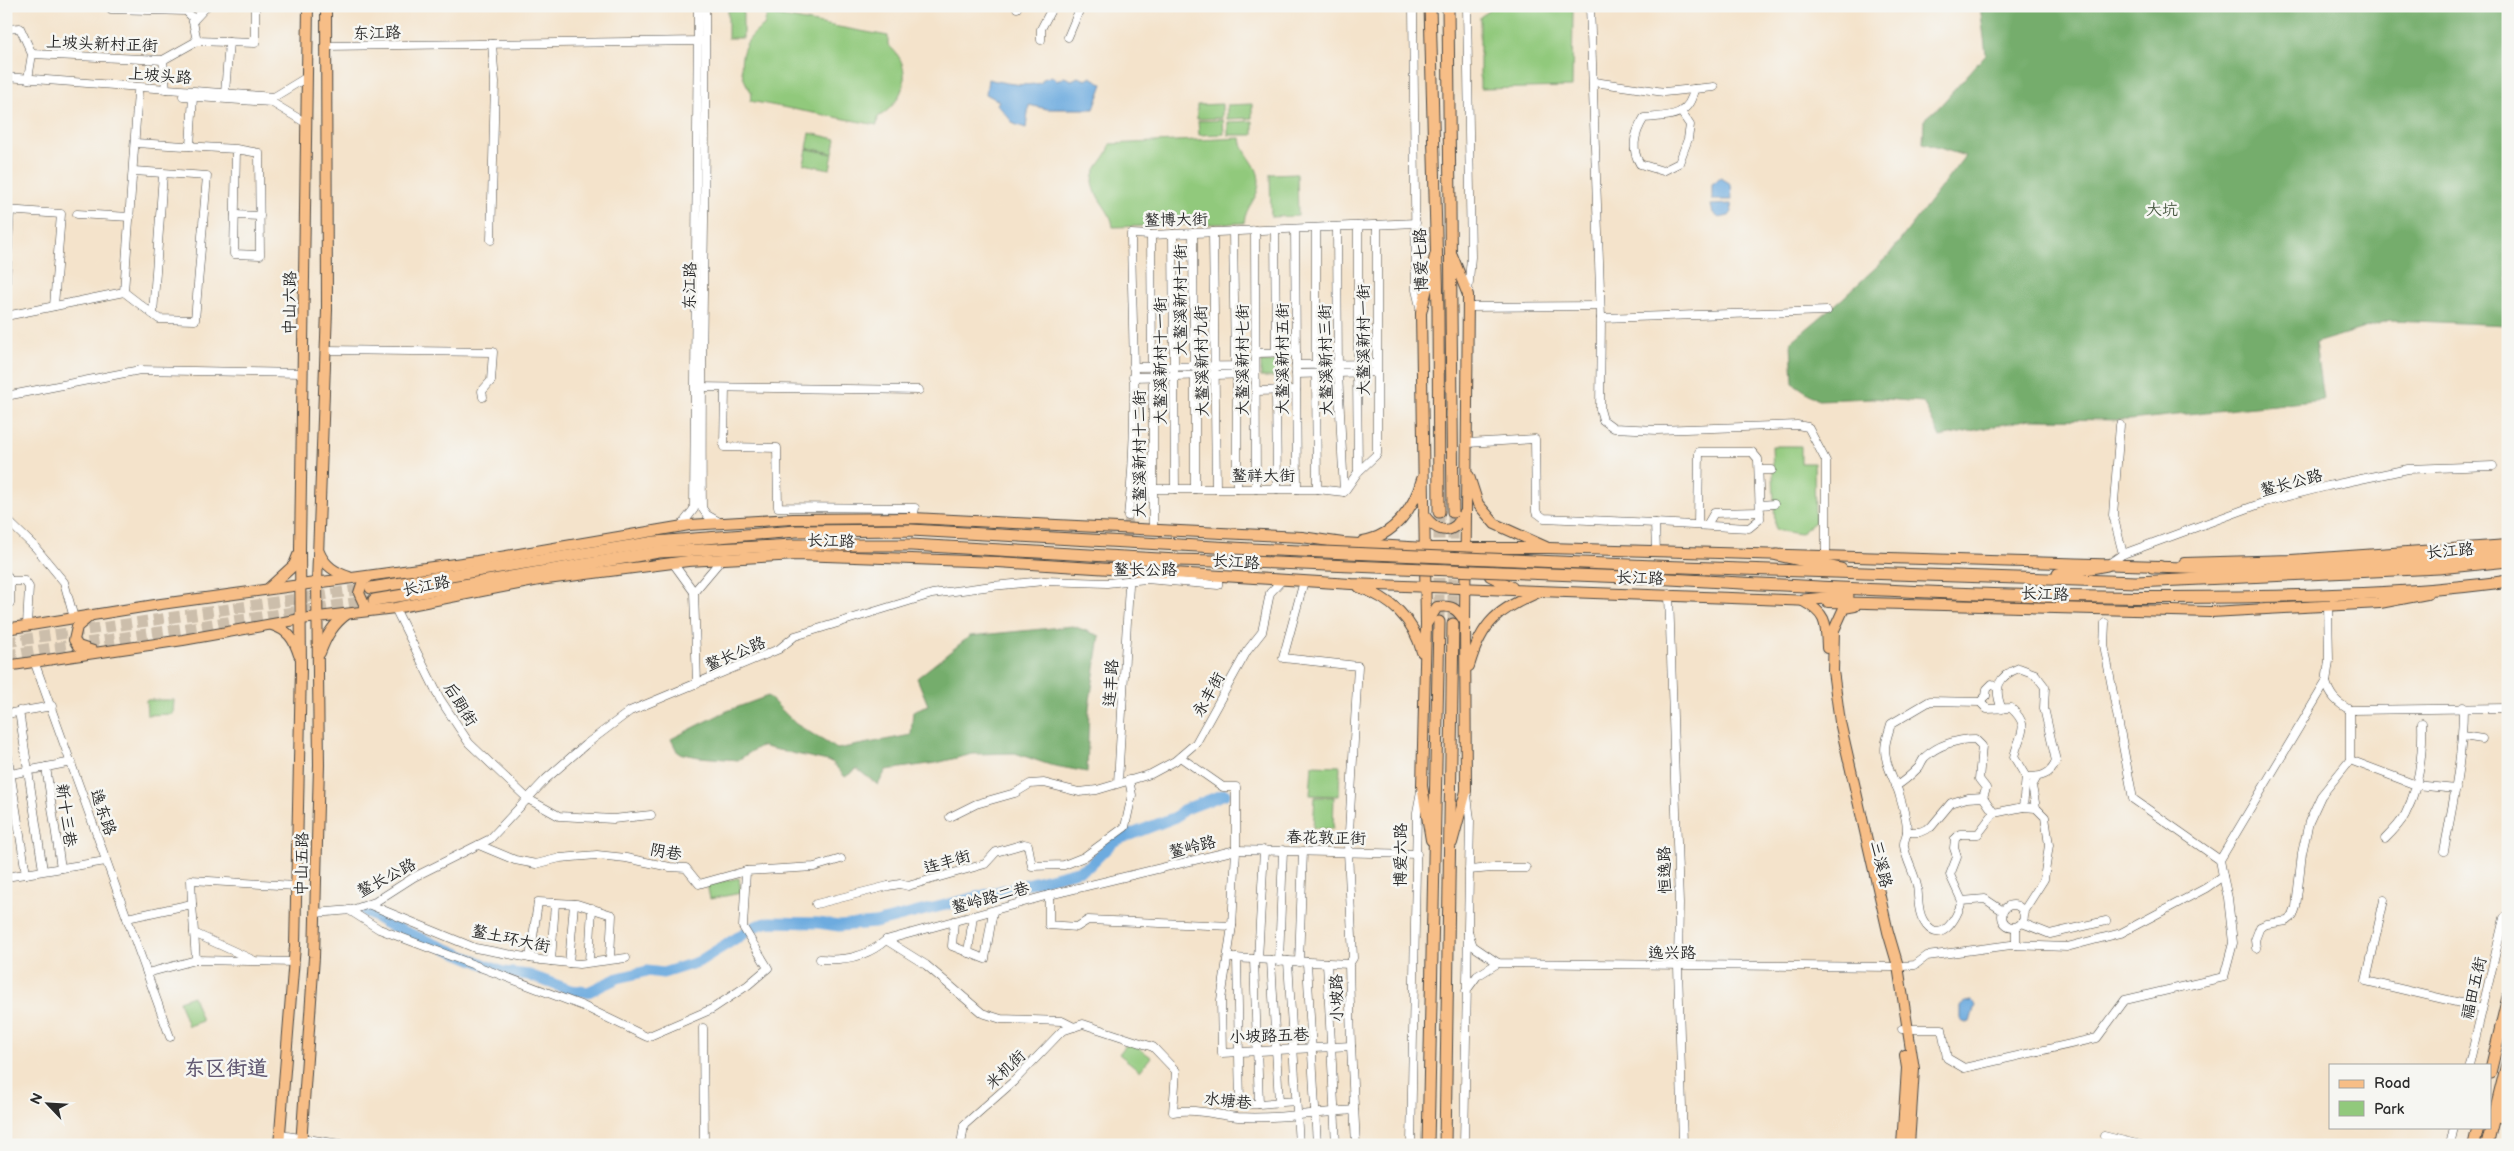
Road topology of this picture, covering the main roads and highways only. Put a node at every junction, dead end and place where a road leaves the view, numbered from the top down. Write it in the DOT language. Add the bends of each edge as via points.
graph roads {
  1 [pos="308,6"];
  2 [pos="326,6"];
  3 [pos="1430,6"];
  4 [pos="1448,6"];
  5 [pos="1435,253"];
  6 [pos="1452,255"];
  7 [pos="1466,467"];
  8 [pos="1425,469"];
  9 [pos="1466,511"];
  10 [pos="1439,512"];
  11 [pos="1453,512"];
  12 [pos="1424,515"];
  13 [pos="996,522"];
  14 [pos="1107,528"];
  15 [pos="926,531"];
  16 [pos="1314,539"];
  17 [pos="1343,543"];
  18 [pos="2508,544"];
  19 [pos="917,546"];
  20 [pos="1168,546"];
  21 [pos="1425,548"];
  22 [pos="1466,548"];
  23 [pos="1522,548"];
  24 [pos="1549,548"];
  25 [pos="300,549"];
  26 [pos="318,550"];
  27 [pos="1777,555"];
  28 [pos="2508,555"];
  29 [pos="1126,557"];
  30 [pos="962,561"];
  31 [pos="2508,561"];
  32 [pos="2108,565"];
  33 [pos="2476,565"];
  34 [pos="1064,566"];
  35 [pos="1425,566"];
  36 [pos="2152,567"];
  37 [pos="1653,572"];
  38 [pos="1855,573"];
  39 [pos="370,576"];
  40 [pos="352,578"];
  41 [pos="2036,578"];
  42 [pos="1307,581"];
  43 [pos="317,583"];
  44 [pos="2505,583"];
  45 [pos="301,584"];
  46 [pos="1351,584"];
  47 [pos="1425,586"];
  48 [pos="2470,586"];
  49 [pos="371,588"];
  50 [pos="1465,588"];
  51 [pos="268,589"];
  52 [pos="1517,590"];
  53 [pos="1894,590"];
  54 [pos="1542,591"];
  55 [pos="302,600"];
  56 [pos="1802,600"];
  57 [pos="1870,604"];
  58 [pos="374,605"];
  59 [pos="348,613"];
  60 [pos="91,616"];
  61 [pos="317,617"];
  62 [pos="301,619"];
  63 [pos="1465,621"];
  64 [pos="1439,622"];
  65 [pos="270,624"];
  66 [pos="1426,624"];
  67 [pos="1453,624"];
  68 [pos="6,629"];
  69 [pos="97,652"];
  70 [pos="301,660"];
  71 [pos="318,661"];
  72 [pos="6,666"];
  73 [pos="1425,666"];
  74 [pos="1466,679"];
  75 [pos="1449,853"];
  76 [pos="1434,858"];
  77 [pos="1895,967"];
  78 [pos="2508,997"];
  79 [pos="1905,1030"];
  80 [pos="2508,1060"];
  81 [pos="2492,1065"];
  82 [pos="2508,1094"];
  83 [pos="2492,1125"];
  84 [pos="2478,1128"];
  85 [pos="2491,1128"];
  86 [pos="280,1140"];
  87 [pos="302,1141"];
  88 [pos="1428,1145"];
  89 [pos="1445,1145"];
  90 [pos="1902,1145"];
  91 [pos="1909,1145"];
  92 [pos="2474,1145"];
  93 [pos="2487,1145"];
  94 [pos="2492,1145"];
  1 -- 25 [label="main road, 中山六路"];
  2 -- 26 [label="main road" via="326,350"];
  3 -- 5 [label="highway, 博爱七路"];
  4 -- 6 [label="highway, 博爱七路"];
  5 -- 8 [label="main road, 博爱七路" via="1421,313"];
  5 -- 10 [label="highway, 博爱七路"];
  6 -- 7 [label="main road" via="1468,295"];
  6 -- 11 [label="highway, 博爱七路"];
  7 -- 9 [label="main road"];
  7 -- 24 [label="main road" via="1478,504 1496,524"];
  8 -- 12 [label="main road, 博爱七路"];
  8 -- 17 [label="main road" via="1406,513 1388,532 1374,539"];
  9 -- 12 [label="main road" via="1459,525 1451,530 1441,530"];
  9 -- 22 [label="main road"];
  12 -- 21 [label="main road, 博爱七路"];
  13 -- 14 [label="main road, 长江路"];
  13 -- 15 [label="main road, 长江路"];
  13 -- 39 [label="main road, 长江路" via="913,518 793,519 685,526"];
  14 -- 16 [label="main road, 长江路"];
  14 -- 20 [label="main road"];
  15 -- 20 [label="highway, 长江路"];
  15 -- 49 [label="highway, 长江路" via="796,531 655,542"];
  16 -- 17 [label="main road, 长江路"];
  16 -- 42 [label="main road" via="1327,551 1326,569 1323,576"];
  17 -- 21 [label="main road, 长江路"];
  18 -- 36 [label="main road, 长江路"];
  19 -- 29 [label="highway, 长江路"];
  19 -- 30 [label="main road"];
  19 -- 58 [label="highway, 长江路" via="793,545 659,552"];
  20 -- 37 [label="highway, 长江路, bridge"];
  21 -- 22 [label="main road, 长江路"];
  21 -- 35 [label="main road, 博爱七路"];
  22 -- 23 [label="main road, 长江路"];
  22 -- 50 [label="main road"];
  23 -- 24 [label="main road, 长江路"];
  23 -- 52 [label="main road" via="1492,554 1486,568 1490,576"];
  24 -- 27 [label="main road, 长江路"];
  25 -- 45 [label="main road, 中山六路"];
  25 -- 51 [label="main road" via="294,565"];
  26 -- 40 [label="main road" via="327,566"];
  26 -- 43 [label="main road"];
  27 -- 32 [label="main road, 长江路"];
  27 -- 38 [label="highway"];
  28 -- 33 [label="highway"];
  28 -- 36 [label="highway" via="2246,570"];
  29 -- 34 [label="main road"];
  29 -- 37 [label="highway, 长江路, bridge"];
  30 -- 34 [label="main road, 长江路"];
  30 -- 58 [label="main road, 长江路" via="797,555 672,563 538,580 395,608"];
  31 -- 33 [label="highway, 长江路"];
  32 -- 36 [label="main road, 长江路"];
  32 -- 41 [label="highway"];
  33 -- 41 [label="highway, 长江路" via="2145,582"];
  34 -- 42 [label="main road, 长江路"];
  35 -- 47 [label="main road, 博爱六路"];
  37 -- 38 [label="highway, 长江路"];
  37 -- 53 [label="highway, 长江路"];
  38 -- 41 [label="highway, 长江路"];
  39 -- 40 [label="main road, 长江路"];
  39 -- 58 [label="main road" via="363,581 359,593 366,606"];
  40 -- 43 [label="main road, 长江路"];
  42 -- 46 [label="main road, 长江路"];
  43 -- 45 [label="main road, 长江路"];
  43 -- 61 [label="main road, 中山五路"];
  44 -- 48 [label="highway, 长江路"];
  45 -- 51 [label="main road, 长江路"];
  45 -- 55 [label="main road, 中山六路"];
  46 -- 47 [label="main road, 长江路"];
  46 -- 73 [label="main road" via="1394,604 1418,639"];
  47 -- 50 [label="main road, 长江路"];
  47 -- 66 [label="main road, 博爱六路"];
  48 -- 53 [label="highway, 长江路" via="2328,595 2136,598"];
  48 -- 57 [label="main road, 长江路" via="2380,603 2211,612"];
  50 -- 52 [label="main road, 长江路"];
  50 -- 63 [label="main road"];
  51 -- 60 [label="main road, 长江路"];
  52 -- 54 [label="main road, 长江路"];
  53 -- 56 [label="highway" via="1883,595"];
  54 -- 56 [label="main road, 长江路"];
  54 -- 74 [label="main road" via="1508,605 1491,620 1475,646"];
  55 -- 62 [label="main road, 中山五路"];
  56 -- 57 [label="main road, 长江路"];
  56 -- 77 [label="main road, 三溪路" via="1818,609 1825,620 1835,724 1882,935"];
  57 -- 77 [label="main road, 三溪路" via="1844,608 1838,618 1834,630 1834,671 1840,722"];
  58 -- 59 [label="main road, 长江路"];
  59 -- 61 [label="main road, 长江路"];
  59 -- 71 [label="main road" via="330,631"];
  60 -- 68 [label="main road, 长江路"];
  60 -- 69 [label="main road" via="77,628 74,640 78,646"];
  61 -- 62 [label="main road, 长江路"];
  61 -- 71 [label="main road, 中山五路"];
  62 -- 65 [label="main road, 长江路"];
  62 -- 70 [label="main road, 中山五路"];
  63 -- 66 [label="main road" via="1457,610 1448,606 1437,607"];
  63 -- 74 [label="main road"];
  64 -- 76 [label="highway, 博爱六路"];
  65 -- 69 [label="main road, 长江路"];
  65 -- 70 [label="main road" via="291,636"];
  66 -- 73 [label="main road, 博爱六路"];
  67 -- 75 [label="highway"];
  69 -- 72 [label="main road, 长江路"];
  70 -- 86 [label="main road, 中山五路" via="294,962"];
  71 -- 87 [label="main road, 中山五路" via="315,913"];
  73 -- 76 [label="main road, 博爱六路" via="1422,786"];
  74 -- 75 [label="main road" via="1466,791"];
  75 -- 89 [label="highway"];
  76 -- 88 [label="highway, 博爱六路"];
  77 -- 79 [label="main road, 三溪路"];
  78 -- 81 [label="highway"];
  79 -- 90 [label="main road, 三溪路" via="1907,1068"];
  79 -- 91 [label="main road" via="1914,1068"];
  80 -- 83 [label="highway"];
  82 -- 94 [label="highway"];
  84 -- 92 [label="highway"];
  85 -- 93 [label="highway"];
}
